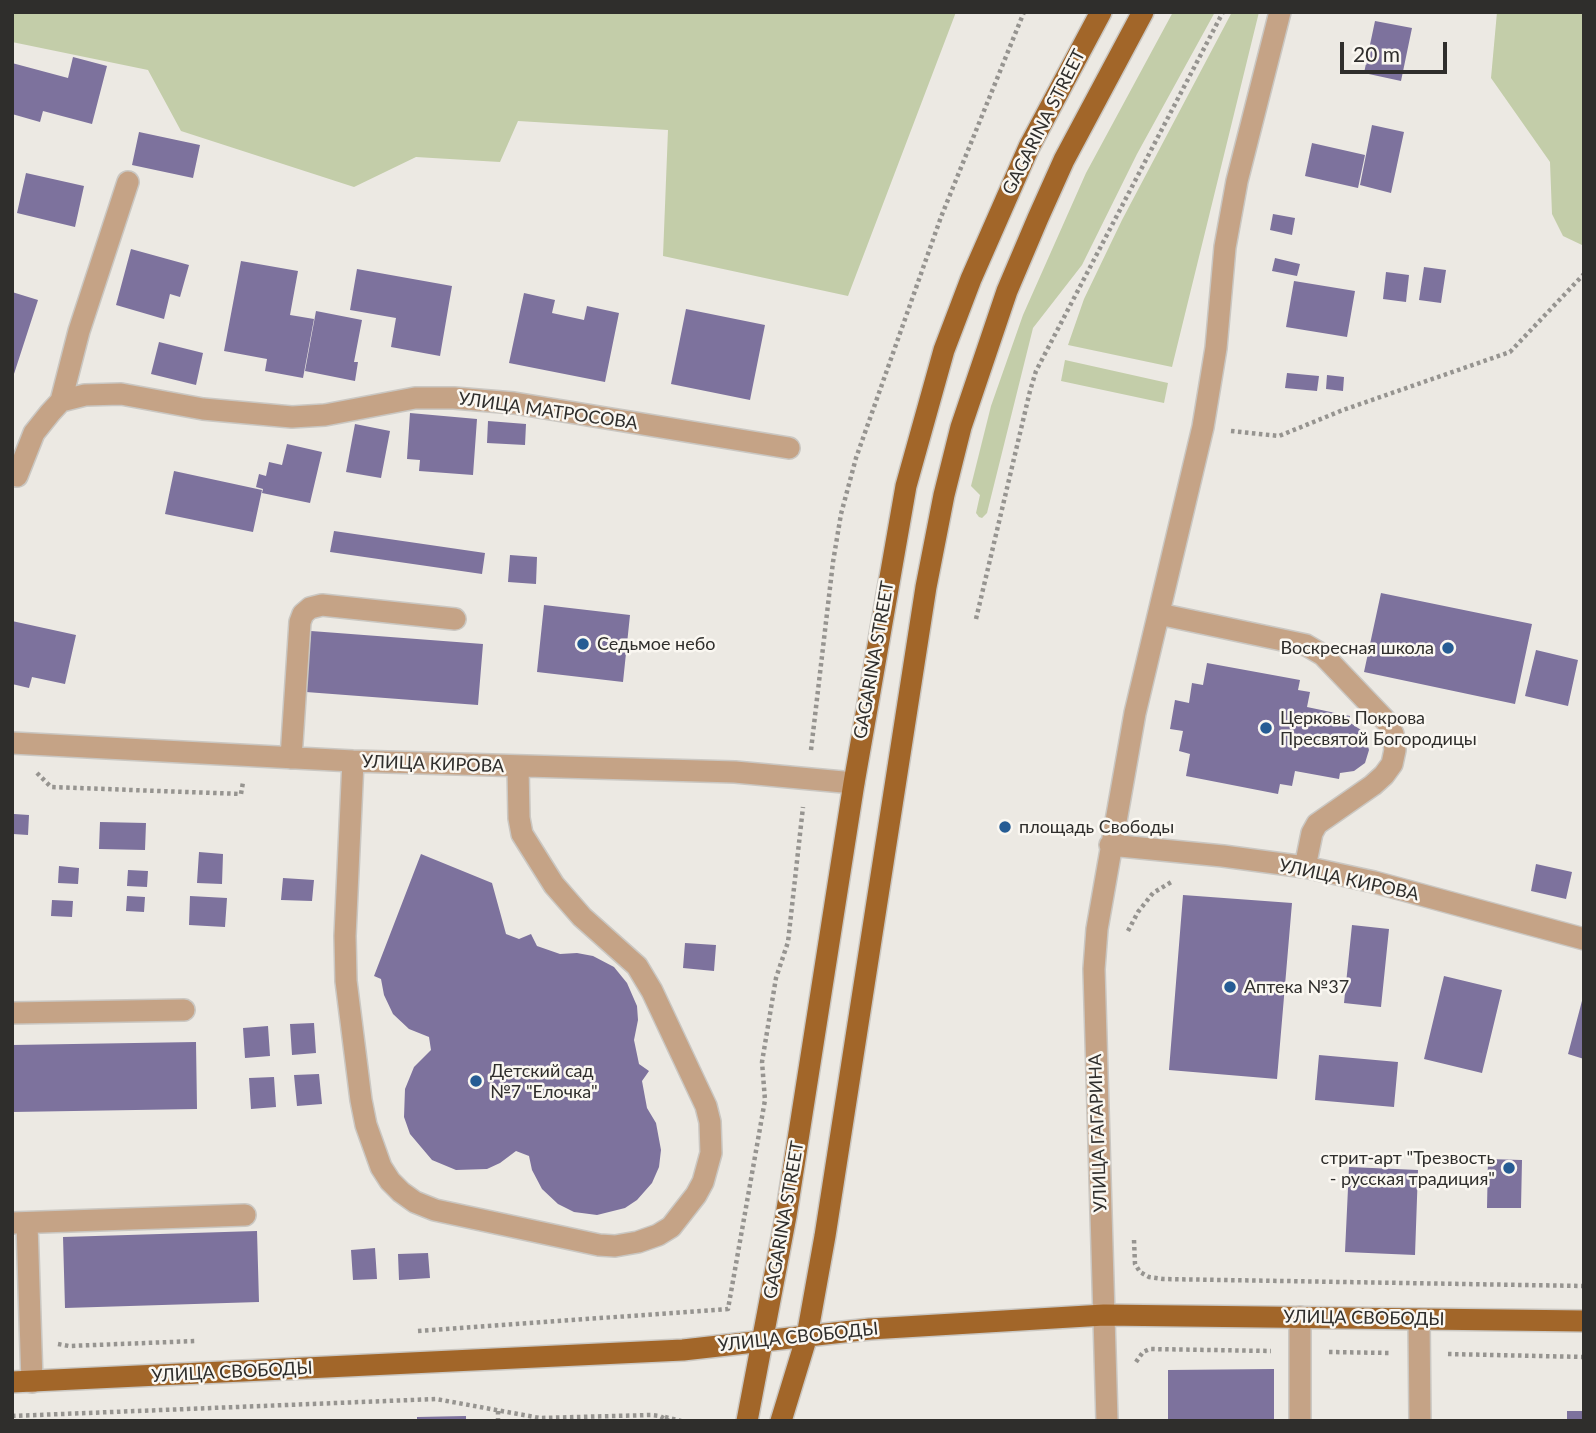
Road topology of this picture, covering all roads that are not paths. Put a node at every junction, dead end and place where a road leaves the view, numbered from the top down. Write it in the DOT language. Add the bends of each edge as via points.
graph roads {
  1 [pos="1101,12"];
  2 [pos="1143,12"];
  3 [pos="1280,12"];
  4 [pos="128,182"];
  5 [pos="61,401"];
  6 [pos="789,448"];
  7 [pos="14,479"];
  8 [pos="1159,614"];
  9 [pos="455,619"];
  10 [pos="12,743"];
  11 [pos="291,758"];
  12 [pos="353,761"];
  13 [pos="518,767"];
  14 [pos="854,783"];
  15 [pos="1110,845"];
  16 [pos="1305,867"];
  17 [pos="1584,939"];
  18 [pos="184,1010"];
  19 [pos="12,1013"];
  20 [pos="245,1215"];
  21 [pos="20,1223"];
  22 [pos="1104,1315"];
  23 [pos="1300,1317"];
  24 [pos="1419,1319"];
  25 [pos="1584,1321"];
  26 [pos="807,1336"];
  27 [pos="763,1342"];
  28 [pos="22,1382"];
  29 [pos="747,1421"];
  30 [pos="781,1421"];
  31 [pos="1107,1421"];
  32 [pos="1300,1421"];
  33 [pos="1420,1421"];
  1 -- 14 [label="main road, GAGARINA STREET" via="1007,194 944,350 906,486"];
  2 -- 26 [label="main road, GAGARINA STREET" via="1038,218 961,428 926,587"];
  3 -- 8 [label="street, УЛИЦА ГАГАРИНА" via="1237,181 1203,427"];
  4 -- 5 [label="street"];
  5 -- 6 [label="street, УЛИЦА МАТРОСОВА" via="121,394 203,409 292,417 415,398 454,398 514,403"];
  5 -- 7 [label="street" via="34,433"];
  8 -- 15 [label="street, УЛИЦА ГАГАРИНА"];
  8 -- 16 [label="street" via="1306,645 1323,655 1387,722 1395,750 1392,764 1373,785 1317,824"];
  9 -- 11 [label="street" via="322,605 310,608 300,622"];
  10 -- 11 [label="street, УЛИЦА КИРОВА"];
  11 -- 12 [label="street, УЛИЦА КИРОВА"];
  12 -- 13 [label="street, УЛИЦА КИРОВА"];
  12 -- 13 [label="street" via="346,981 361,1100 381,1167 401,1192 435,1210 599,1245 638,1242 671,1227 703,1182 711,1153 706,1106 637,966 554,885 522,834"];
  13 -- 14 [label="street, УЛИЦА КИРОВА" via="735,772"];
  14 -- 27 [label="main road, GAGARINA STREET"];
  15 -- 16 [label="street, УЛИЦА КИРОВА"];
  15 -- 22 [label="street, УЛИЦА ГАГАРИНА" via="1094,969"];
  16 -- 17 [label="street, УЛИЦА КИРОВА"];
  18 -- 19 [label="street"];
  20 -- 21 [label="street"];
  21 -- 28 [label="street" via="31,1339"];
  22 -- 23 [label="main road, УЛИЦА СВОБОДЫ"];
  22 -- 26 [label="main road, УЛИЦА СВОБОДЫ"];
  22 -- 31 [label="street, УЛИЦА ГАГАРИНА"];
  23 -- 24 [label="main road, УЛИЦА СВОБОДЫ"];
  23 -- 32 [label="street"];
  24 -- 25 [label="main road, УЛИЦА СВОБОДЫ"];
  24 -- 33 [label="street"];
  26 -- 27 [label="main road, УЛИЦА СВОБОДЫ"];
  26 -- 30 [label="main road, GAGARINA STREET"];
  27 -- 28 [label="main road, УЛИЦА СВОБОДЫ" via="683,1350"];
  27 -- 29 [label="main road, GAGARINA STREET"];
}
